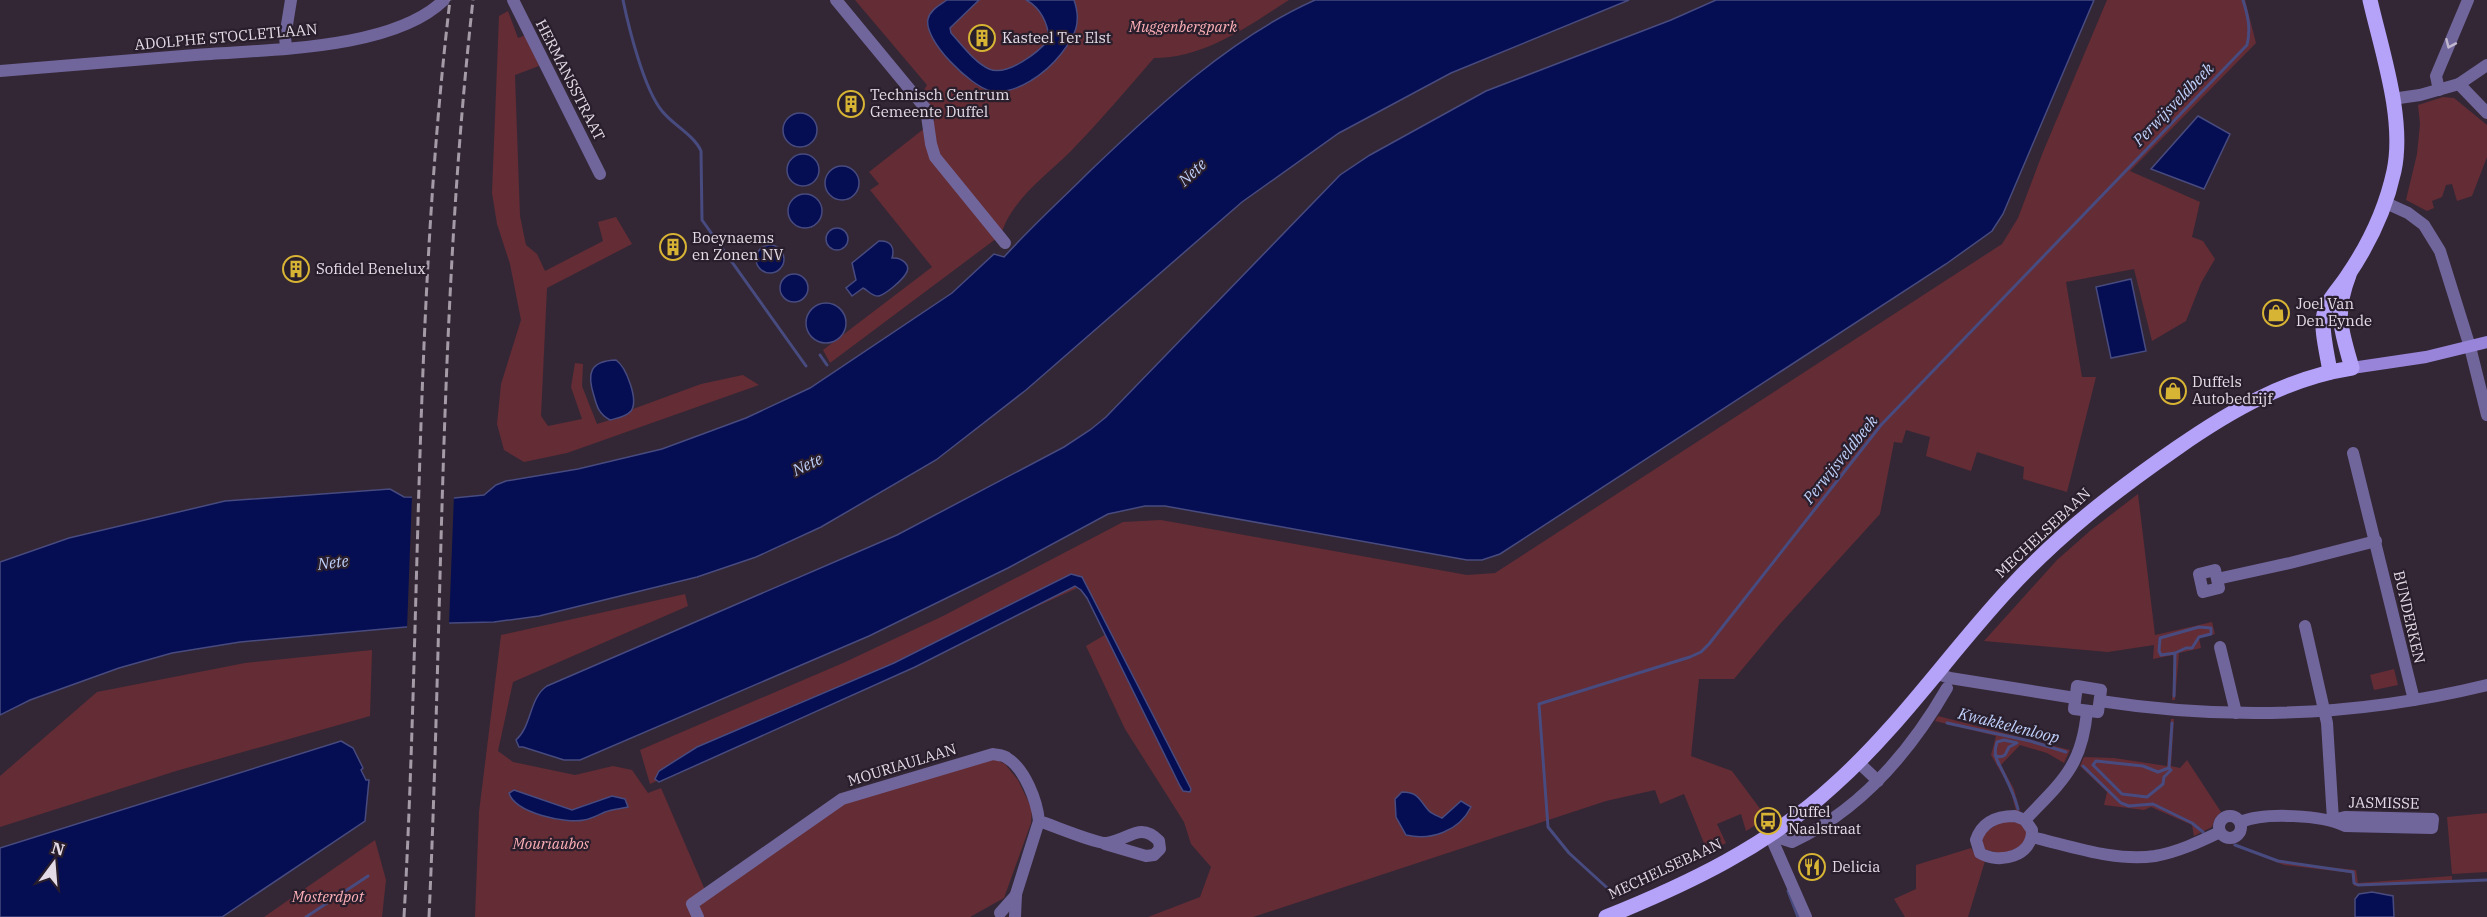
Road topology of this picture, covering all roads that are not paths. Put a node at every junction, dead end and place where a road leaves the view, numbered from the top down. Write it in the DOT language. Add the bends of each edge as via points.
graph roads {
  1 [pos="291,0"];
  2 [pos="513,0"];
  3 [pos="836,0"];
  4 [pos="2370,0"];
  5 [pos="2468,0"];
  6 [pos="441,2"];
  7 [pos="286,47"];
  8 [pos="2487,65"];
  9 [pos="0,71"];
  10 [pos="2459,84"];
  11 [pos="2439,90"];
  12 [pos="2392,99"];
  13 [pos="2487,113"];
  14 [pos="600,174"];
  15 [pos="2386,203"];
  16 [pos="1005,243"];
  17 [pos="2349,275"];
  18 [pos="2487,342"];
  19 [pos="2470,347"];
  20 [pos="2352,368"];
  21 [pos="2330,372"];
  22 [pos="2487,415"];
  23 [pos="2353,453"];
  24 [pos="2376,541"];
  25 [pos="2217,579"];
  26 [pos="2305,626"];
  27 [pos="2220,648"];
  28 [pos="1938,674"];
  29 [pos="2487,684"];
  30 [pos="1947,688"];
  31 [pos="2076,698"];
  32 [pos="2414,700"];
  33 [pos="2100,701"];
  34 [pos="2087,711"];
  35 [pos="2325,711"];
  36 [pos="2236,713"];
  37 [pos="1858,762"];
  38 [pos="1878,781"];
  39 [pos="2025,820"];
  40 [pos="2333,820"];
  41 [pos="1039,821"];
  42 [pos="1770,835"];
  43 [pos="2032,837"];
  44 [pos="1105,844"];
  45 [pos="1016,894"];
  46 [pos="1015,914"];
  47 [pos="996,915"];
  48 [pos="698,917"];
  49 [pos="1606,917"];
  50 [pos="1806,917"];
  1 -- 7 [label="street"];
  2 -- 14 [label="street, HERMANSSTRAAT"];
  3 -- 16 [label="street" via="926,109 935,157"];
  4 -- 12 [label="main road"];
  5 -- 11 [label="street, one-way" via="2436,76"];
  6 -- 7 [label="street, ADOLPHE STOCLETLAAN" via="417,20 366,38"];
  7 -- 9 [label="street, ADOLPHE STOCLETLAAN"];
  8 -- 10 [label="street"];
  10 -- 11 [label="street"];
  10 -- 13 [label="street"];
  11 -- 12 [label="street"];
  12 -- 15 [label="main road" via="2397,133"];
  15 -- 17 [label="main road"];
  15 -- 19 [label="street" via="2424,225 2440,251"];
  17 -- 20 [label="main road" via="2339,308"];
  17 -- 21 [label="main road" via="2328,302 2323,316"];
  18 -- 19 [label="main road"];
  19 -- 20 [label="main road"];
  19 -- 22 [label="street"];
  20 -- 21 [label="main road, MECHELSEBAAN"];
  21 -- 28 [label="main road, MECHELSEBAAN" via="2278,390 2226,415 2096,506 2006,591"];
  23 -- 24 [label="street, BUNDERKEN"];
  24 -- 25 [label="street"];
  24 -- 32 [label="street, BUNDERKEN"];
  26 -- 35 [label="street, JASMISSE"];
  27 -- 36 [label="street"];
  28 -- 31 [label="street"];
  28 -- 37 [label="main road, MECHELSEBAAN"];
  29 -- 32 [label="street"];
  30 -- 38 [label="street" via="1917,737"];
  31 -- 33 [label="street" via="2077,686 2101,690"];
  31 -- 34 [label="street" via="2074,709"];
  32 -- 35 [label="street"];
  33 -- 34 [label="street" via="2098,712"];
  33 -- 36 [label="street"];
  34 -- 39 [label="street" via="2081,748 2072,768"];
  35 -- 36 [label="street"];
  35 -- 40 [label="street, JASMISSE"];
  37 -- 38 [label="street"];
  37 -- 42 [label="main road, MECHELSEBAAN" via="1803,812"];
  38 -- 42 [label="street" via="1807,835 1792,842"];
  39 -- 43 [label="street"];
  39 -- 43 [label="street" via="2008,816 1987,823 1978,833 1977,848 1989,858 2010,857 2025,849"];
  40 -- 40 [label="street, JASMISSE" via="2345,826 2432,828 2433,819"];
  40 -- 43 [label="street, JASMISSE" via="2258,817 2241,822 2241,832 2235,838 2220,832 2184,848 2142,857 2114,855"];
  41 -- 44 [label="street"];
  41 -- 45 [label="street"];
  41 -- 48 [label="street, MOURIAULAAN" via="1027,781 1007,758 993,753 842,798 692,904"];
  42 -- 49 [label="main road, MECHELSEBAAN" via="1707,873"];
  42 -- 50 [label="street"];
  45 -- 46 [label="street"];
  45 -- 47 [label="street"];
  46 -- 47 [label="street"];
}
